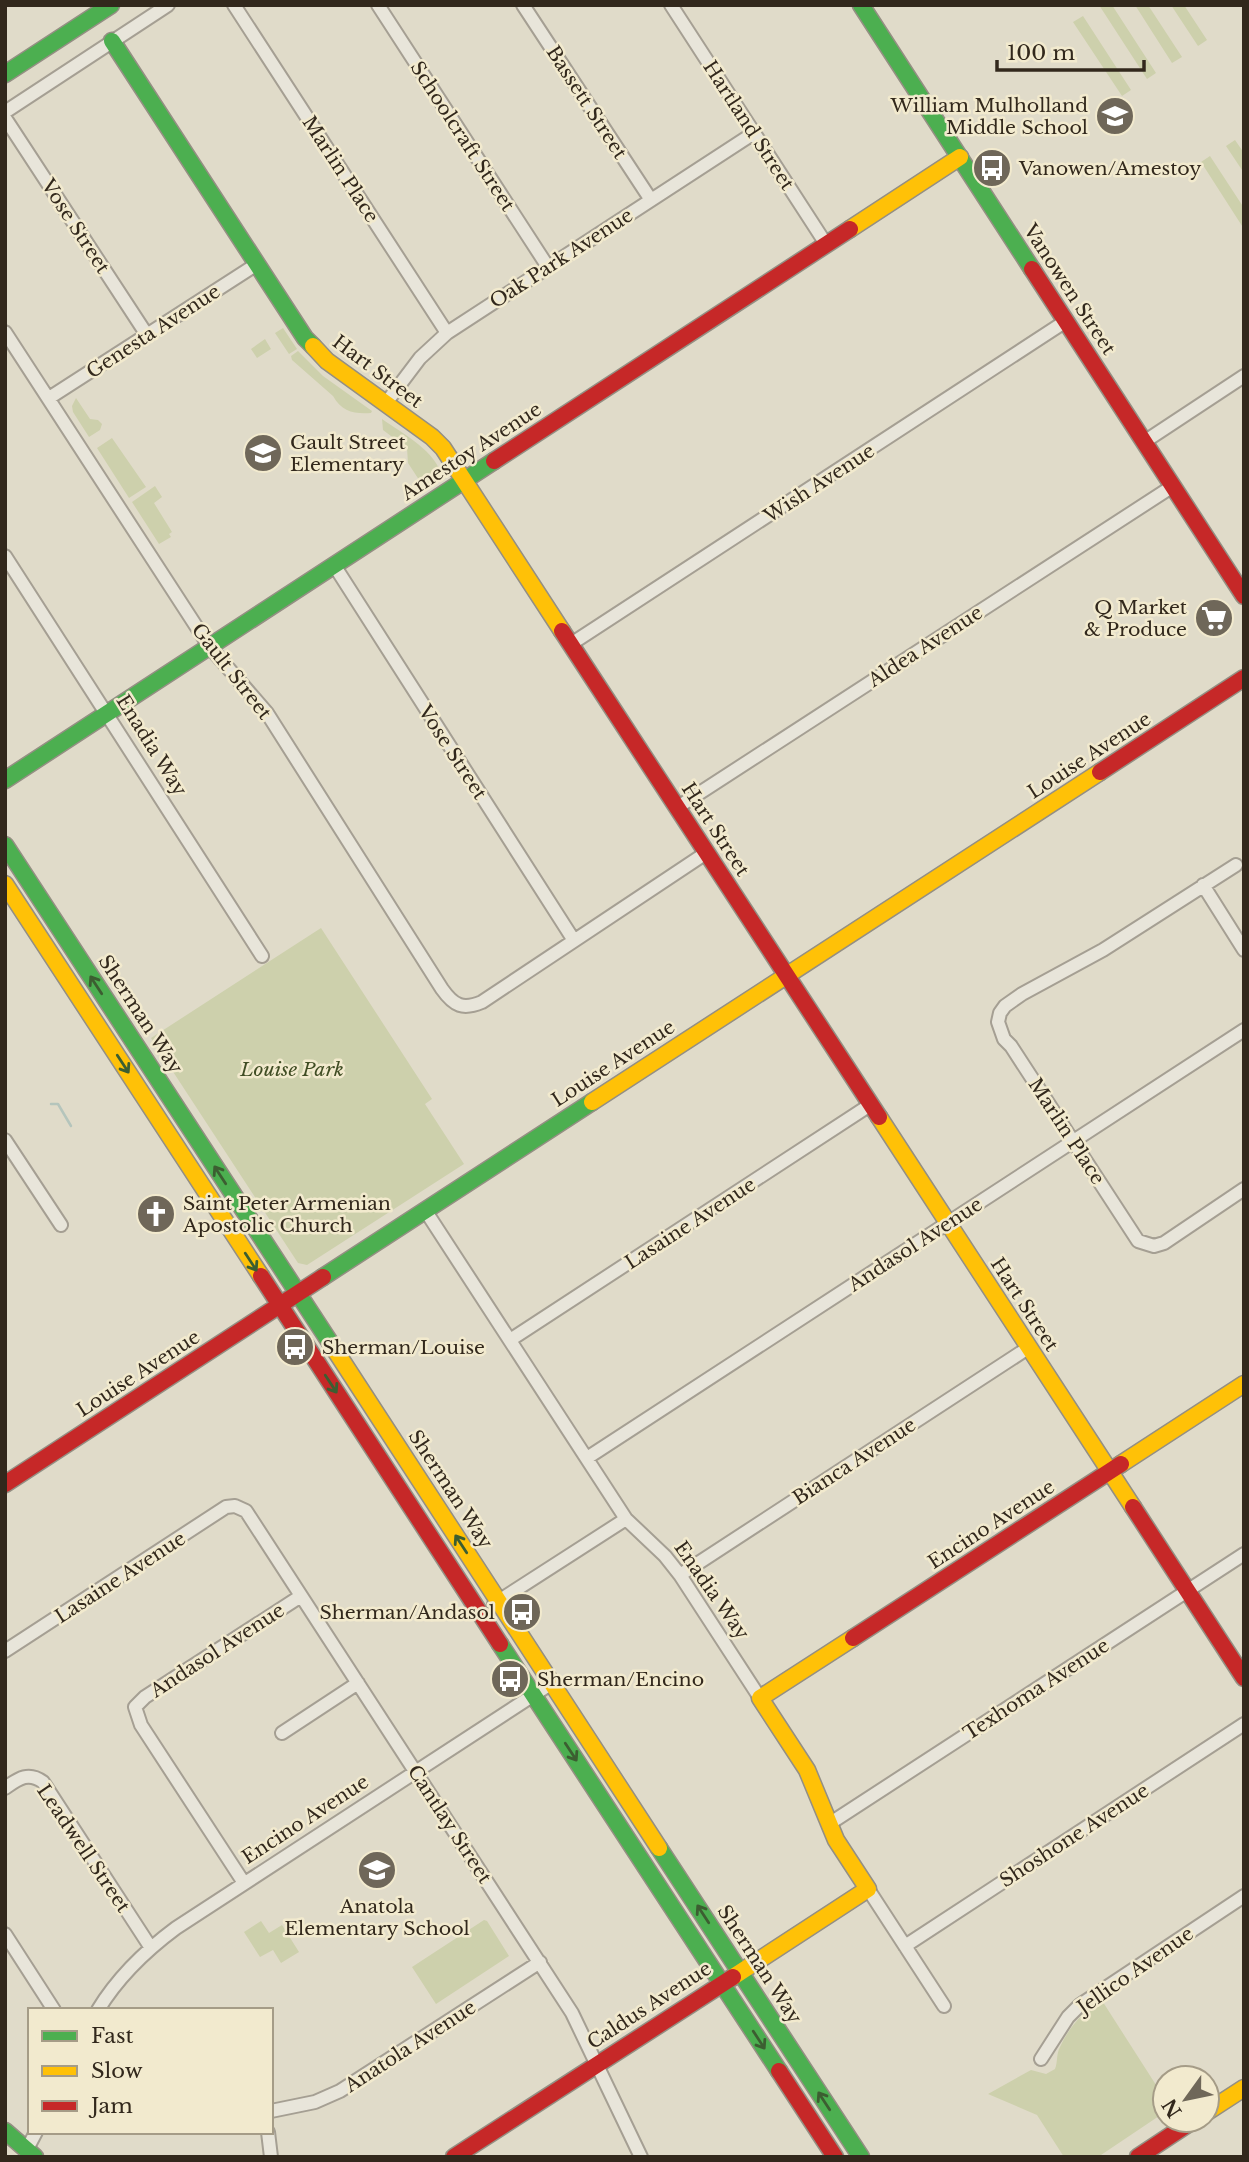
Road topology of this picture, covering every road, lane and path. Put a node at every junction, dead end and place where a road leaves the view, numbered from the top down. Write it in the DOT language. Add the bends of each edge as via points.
graph roads {
  1 [pos="111,5"];
  2 [pos="234,5"];
  3 [pos="378,5"];
  4 [pos="523,5"];
  5 [pos="671,5"];
  6 [pos="861,5"];
  7 [pos="160,7"];
  8 [pos="113,41"];
  9 [pos="5,74"];
  10 [pos="5,112"];
  11 [pos="5,118"];
  12 [pos="754,133"];
  13 [pos="960,157"];
  14 [pos="651,200"];
  15 [pos="826,244"];
  16 [pos="257,264"];
  17 [pos="548,267"];
  18 [pos="1066,321"];
  19 [pos="5,332"];
  20 [pos="447,333"];
  21 [pos="147,335"];
  22 [pos="1244,376"];
  23 [pos="49,398"];
  24 [pos="386,403"];
  25 [pos="1144,442"];
  26 [pos="464,481"];
  27 [pos="1172,486"];
  28 [pos="5,556"];
  29 [pos="334,565"];
  30 [pos="1244,596"];
  31 [pos="571,644"];
  32 [pos="209,646"];
  33 [pos="1244,678"];
  34 [pos="107,713"];
  35 [pos="5,779"];
  36 [pos="678,807"];
  37 [pos="5,845"];
  38 [pos="706,853"];
  39 [pos="1236,865"];
  40 [pos="5,884"];
  41 [pos="1203,885"];
  42 [pos="573,939"];
  43 [pos="1244,950"];
  44 [pos="262,956"];
  45 [pos="786,977"];
  46 [pos="1244,1030"];
  47 [pos="870,1105"];
  48 [pos="5,1140"];
  49 [pos="1073,1141"];
  50 [pos="1244,1189"];
  51 [pos="425,1210"];
  52 [pos="947,1224"];
  53 [pos="61,1225"];
  54 [pos="298,1294"];
  55 [pos="280,1306"];
  56 [pos="510,1340"];
  57 [pos="1028,1348"];
  58 [pos="1244,1384"];
  59 [pos="587,1458"];
  60 [pos="1109,1473"];
  61 [pos="5,1484"];
  62 [pos="235,1506"];
  63 [pos="626,1519"];
  64 [pos="1244,1554"];
  65 [pos="680,1575"];
  66 [pos="1187,1591"];
  67 [pos="301,1596"];
  68 [pos="499,1602"];
  69 [pos="480,1613"];
  70 [pos="5,1651"];
  71 [pos="1244,1678"];
  72 [pos="358,1683"];
  73 [pos="552,1683"];
  74 [pos="534,1695"];
  75 [pos="760,1698"];
  76 [pos="1244,1724"];
  77 [pos="282,1733"];
  78 [pos="416,1772"];
  79 [pos="5,1788"];
  80 [pos="829,1825"];
  81 [pos="244,1883"];
  82 [pos="868,1889"];
  83 [pos="1244,1896"];
  84 [pos="5,1934"];
  85 [pos="905,1945"];
  86 [pos="151,1948"];
  87 [pos="540,1962"];
  88 [pos="740,1971"];
  89 [pos="721,1983"];
  90 [pos="944,2006"];
  91 [pos="53,2008"];
  92 [pos="99,2008"];
  93 [pos="1041,2059"];
  94 [pos="597,2063"];
  95 [pos="1244,2088"];
  96 [pos="1221,2103"];
  97 [pos="273,2111"];
  98 [pos="5,2131"];
  99 [pos="35,2134"];
  100 [pos="268,2134"];
  101 [pos="1173,2134"];
  102 [pos="27,2155"];
  103 [pos="271,2157"];
  104 [pos="454,2157"];
  105 [pos="641,2157"];
  106 [pos="835,2157"];
  107 [pos="861,2157"];
  108 [pos="1138,2157"];
  1 -- 9 [label="main road"];
  2 -- 20 [label="street, Marlin Place"];
  3 -- 17 [label="street, Schoolcraft Street"];
  4 -- 14 [label="street, Bassett Street"];
  5 -- 12 [label="street, Hartland Street"];
  6 -- 13 [label="main road, Vanowen Street"];
  7 -- 8 [label="street"];
  8 -- 10 [label="street"];
  8 -- 16 [label="main road, Hart Street"];
  11 -- 21 [label="street, Vose Street"];
  12 -- 14 [label="street, Oak Park Avenue"];
  12 -- 15 [label="street, Hartland Street"];
  13 -- 15 [label="main road, Amestoy Avenue"];
  13 -- 18 [label="main road, Vanowen Street"];
  14 -- 17 [label="street, Oak Park Avenue"];
  15 -- 26 [label="main road, Amestoy Avenue"];
  16 -- 21 [label="street, Genesta Avenue"];
  16 -- 24 [label="main road, Hart Street" via="316,351"];
  17 -- 20 [label="street, Oak Park Avenue"];
  18 -- 25 [label="main road, Vanowen Street"];
  18 -- 31 [label="street, Wish Avenue"];
  19 -- 23 [label="street, Gault Street"];
  20 -- 24 [label="street, Oak Park Avenue" via="420,358"];
  21 -- 23 [label="street, Genesta Avenue"];
  22 -- 25 [label="street"];
  23 -- 32 [label="street, Gault Street"];
  24 -- 26 [label="main road, Hart Street" via="438,442"];
  25 -- 27 [label="main road, Vanowen Street"];
  26 -- 29 [label="main road, Amestoy Avenue"];
  26 -- 31 [label="main road, Hart Street"];
  27 -- 30 [label="main road, Vanowen Street"];
  27 -- 36 [label="street, Aldea Avenue"];
  28 -- 34 [label="street, Enadia Way"];
  29 -- 32 [label="main road, Amestoy Avenue"];
  29 -- 42 [label="street, Vose Street"];
  31 -- 36 [label="main road, Hart Street"];
  32 -- 34 [label="main road, Amestoy Avenue"];
  32 -- 42 [label="street, Gault Street" via="267,713 449,998 460,1007 482,1002"];
  33 -- 45 [label="main road, Louise Avenue"];
  34 -- 35 [label="main road, Amestoy Avenue"];
  34 -- 44 [label="street, Enadia Way"];
  36 -- 38 [label="main road, Hart Street"];
  54 -- 37 [label="main road, Sherman Way, one-way"];
  38 -- 42 [label="street"];
  38 -- 45 [label="main road, Hart Street"];
  39 -- 41 [label="street"];
  40 -- 55 [label="main road, one-way"];
  41 -- 43 [label="street"];
  41 -- 49 [label="street, Marlin Place" via="1104,950 1022,994 1000,1013 1004,1039"];
  45 -- 47 [label="main road, Hart Street"];
  45 -- 51 [label="main road, Louise Avenue"];
  46 -- 49 [label="street, Andasol Avenue"];
  47 -- 52 [label="main road, Hart Street"];
  47 -- 56 [label="street, Lasaine Avenue"];
  48 -- 53 [label="street"];
  49 -- 50 [label="street, Marlin Place" via="1132,1233 1145,1245 1164,1243"];
  49 -- 52 [label="street, Andasol Avenue"];
  51 -- 54 [label="main road, Louise Avenue"];
  51 -- 56 [label="street, Enadia Way"];
  52 -- 57 [label="main road, Hart Street"];
  52 -- 59 [label="street, Andasol Avenue"];
  54 -- 55 [label="main road, Louise Avenue"];
  68 -- 54 [label="main road, Sherman Way, one-way"];
  55 -- 61 [label="main road, Louise Avenue"];
  55 -- 69 [label="main road, one-way"];
  56 -- 59 [label="street, Enadia Way"];
  57 -- 60 [label="main road, Hart Street"];
  57 -- 65 [label="street, Bianca Avenue"];
  58 -- 60 [label="main road, Encino Avenue"];
  59 -- 63 [label="street, Enadia Way"];
  60 -- 66 [label="main road, Hart Street"];
  60 -- 75 [label="main road, Encino Avenue"];
  62 -- 67 [label="street, Cantlay Street" via="246,1511"];
  62 -- 70 [label="street, Lasaine Avenue" via="223,1509"];
  63 -- 65 [label="street, Enadia Way"];
  63 -- 68 [label="street"];
  64 -- 66 [label="street, Texhoma Avenue"];
  65 -- 75 [label="street, Enadia Way"];
  66 -- 71 [label="main road, Hart Street"];
  66 -- 80 [label="street, Texhoma Avenue"];
  67 -- 72 [label="street, Cantlay Street"];
  67 -- 81 [label="street, Andasol Avenue" via="135,1707 141,1725"];
  68 -- 69 [label="street"];
  68 -- 73 [label="main road, Sherman Way"];
  69 -- 74 [label="main road"];
  72 -- 77 [label="street"];
  72 -- 78 [label="street, Cantlay Street"];
  73 -- 74 [label="street, Encino Avenue"];
  88 -- 73 [label="main road, Sherman Way, one-way"];
  74 -- 78 [label="street, Encino Avenue"];
  74 -- 89 [label="main road, one-way"];
  75 -- 80 [label="main road, Enadia Way" via="807,1770"];
  76 -- 85 [label="street, Shoshone Avenue"];
  78 -- 81 [label="street, Encino Avenue"];
  78 -- 87 [label="street, Cantlay Street"];
  79 -- 86 [label="street, Leadwell Street" via="27,1776 43,1782"];
  80 -- 82 [label="main road, Enadia Way"];
  81 -- 86 [label="street, Encino Avenue"];
  82 -- 85 [label="street, Enadia Way"];
  82 -- 88 [label="main road, Caldus Avenue"];
  83 -- 93 [label="street, Jellico Avenue" via="1080,2005"];
  84 -- 91 [label="street"];
  85 -- 90 [label="street, Enadia Way"];
  86 -- 92 [label="street, Encino Avenue"];
  87 -- 94 [label="street, Cantlay Street"];
  87 -- 97 [label="street, Anatola Avenue" via="340,2091 315,2102"];
  88 -- 89 [label="main road, Caldus Avenue"];
  107 -- 88 [label="main road, Sherman Way, one-way"];
  89 -- 94 [label="main road, Caldus Avenue"];
  89 -- 106 [label="main road, one-way"];
  94 -- 104 [label="main road, Caldus Avenue"];
  94 -- 105 [label="street, Cantlay Street"];
  95 -- 96 [label="main road"];
  98 -- 102 [label="main road"];
  99 -- 102 [label="street"];
  100 -- 103 [label="street"];
  101 -- 108 [label="main road"];
}
